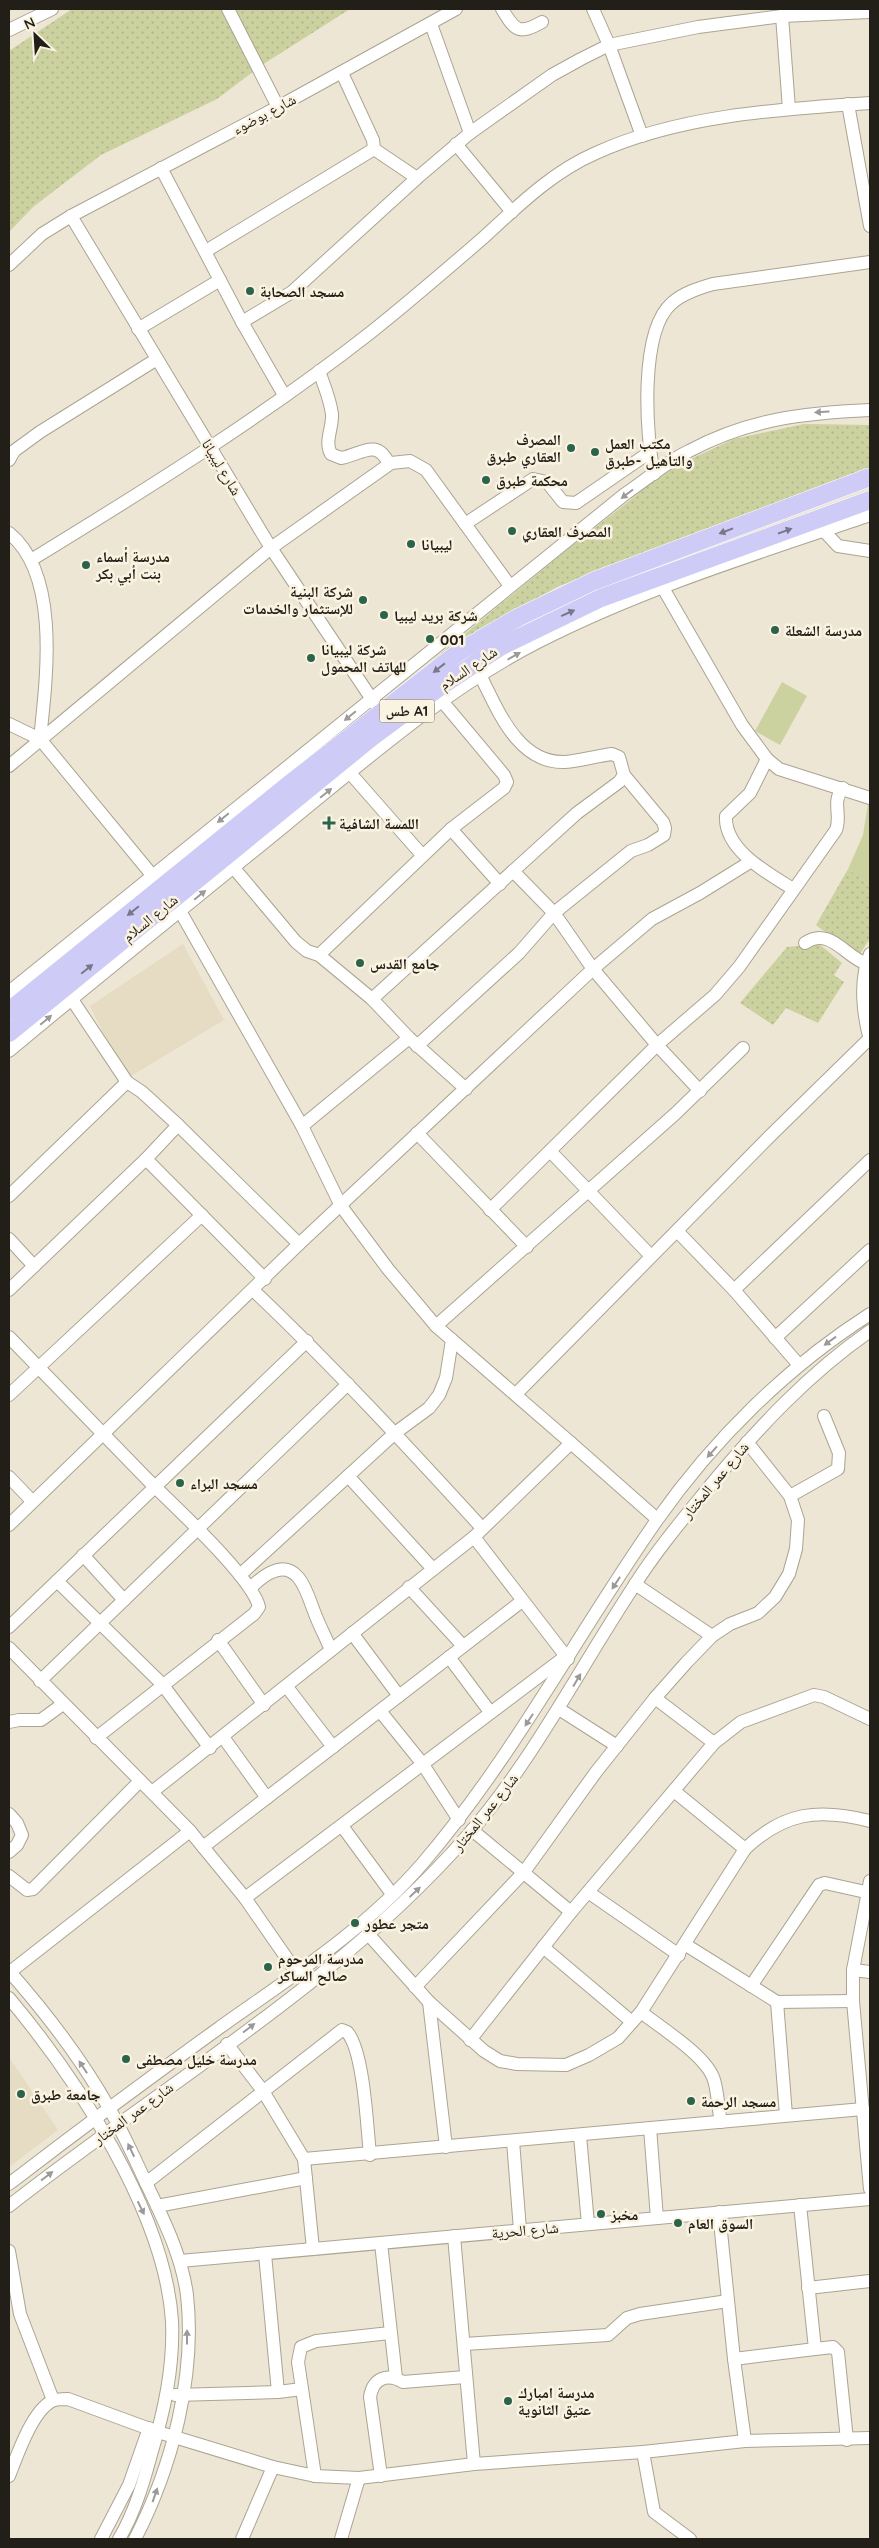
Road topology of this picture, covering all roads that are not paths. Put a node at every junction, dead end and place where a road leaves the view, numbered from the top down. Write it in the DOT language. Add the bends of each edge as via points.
graph roads {
  1 [pos="52,9"];
  2 [pos="228,9"];
  3 [pos="456,9"];
  4 [pos="502,9"];
  5 [pos="597,11"];
  6 [pos="870,12"];
  7 [pos="782,16"];
  8 [pos="542,22"];
  9 [pos="431,24"];
  10 [pos="9,30"];
  11 [pos="610,46"];
  12 [pos="342,73"];
  13 [pos="870,103"];
  14 [pos="848,104"];
  15 [pos="278,108"];
  16 [pos="789,109"];
  17 [pos="470,133"];
  18 [pos="642,136"];
  19 [pos="456,144"];
  20 [pos="374,149"];
  21 [pos="161,168"];
  22 [pos="417,178"];
  23 [pos="512,212"];
  24 [pos="71,216"];
  25 [pos="870,226"];
  26 [pos="206,251"];
  27 [pos="870,262"];
  28 [pos="9,265"];
  29 [pos="220,280"];
  30 [pos="242,322"];
  31 [pos="138,329"];
  32 [pos="157,359"];
  33 [pos="319,371"];
  34 [pos="284,395"];
  35 [pos="870,410"];
  36 [pos="210,446"];
  37 [pos="650,452"];
  38 [pos="9,460"];
  39 [pos="389,464"];
  40 [pos="654,474"];
  41 [pos="870,477"];
  42 [pos="870,500"];
  43 [pos="870,516"];
  44 [pos="465,524"];
  45 [pos="824,531"];
  46 [pos="9,533"];
  47 [pos="271,548"];
  48 [pos="870,551"];
  49 [pos="32,560"];
  50 [pos="510,586"];
  51 [pos="663,588"];
  52 [pos="480,675"];
  53 [pos="442,701"];
  54 [pos="377,706"];
  55 [pos="9,724"];
  56 [pos="40,740"];
  57 [pos="766,759"];
  58 [pos="9,766"];
  59 [pos="350,773"];
  60 [pos="624,774"];
  61 [pos="843,788"];
  62 [pos="870,798"];
  63 [pos="451,829"];
  64 [pos="422,856"];
  65 [pos="750,862"];
  66 [pos="233,867"];
  67 [pos="513,871"];
  68 [pos="152,875"];
  69 [pos="500,884"];
  70 [pos="793,889"];
  71 [pos="180,911"];
  72 [pos="554,914"];
  73 [pos="805,943"];
  74 [pos="319,955"];
  75 [pos="869,959"];
  76 [pos="593,969"];
  77 [pos="9,992"];
  78 [pos="72,998"];
  79 [pos="372,999"];
  80 [pos="9,1011"];
  81 [pos="9,1033"];
  82 [pos="870,1040"];
  83 [pos="413,1042"];
  84 [pos="658,1045"];
  85 [pos="744,1048"];
  86 [pos="9,1051"];
  87 [pos="127,1082"];
  88 [pos="466,1089"];
  89 [pos="700,1091"];
  90 [pos="178,1125"];
  91 [pos="302,1126"];
  92 [pos="418,1133"];
  93 [pos="550,1151"];
  94 [pos="146,1159"];
  95 [pos="870,1160"];
  96 [pos="586,1192"];
  97 [pos="9,1196"];
  98 [pos="341,1206"];
  99 [pos="490,1210"];
  100 [pos="202,1215"];
  101 [pos="677,1231"];
  102 [pos="9,1239"];
  103 [pos="299,1244"];
  104 [pos="527,1247"];
  105 [pos="870,1250"];
  106 [pos="651,1256"];
  107 [pos="34,1266"];
  108 [pos="265,1279"];
  109 [pos="9,1290"];
  110 [pos="253,1290"];
  111 [pos="734,1290"];
  112 [pos="870,1314"];
  113 [pos="436,1326"];
  114 [pos="870,1331"];
  115 [pos="9,1337"];
  116 [pos="775,1338"];
  117 [pos="307,1340"];
  118 [pos="452,1340"];
  119 [pos="799,1365"];
  120 [pos="38,1367"];
  121 [pos="348,1384"];
  122 [pos="516,1394"];
  123 [pos="9,1395"];
  124 [pos="824,1416"];
  125 [pos="102,1433"];
  126 [pos="395,1433"];
  127 [pos="747,1442"];
  128 [pos="571,1443"];
  129 [pos="348,1476"];
  130 [pos="9,1478"];
  131 [pos="154,1486"];
  132 [pos="790,1496"];
  133 [pos="32,1501"];
  134 [pos="658,1519"];
  135 [pos="9,1525"];
  136 [pos="198,1530"];
  137 [pos="478,1533"];
  138 [pos="83,1555"];
  139 [pos="433,1569"];
  140 [pos="240,1575"];
  141 [pos="57,1581"];
  142 [pos="634,1584"];
  143 [pos="410,1587"];
  144 [pos="250,1588"];
  145 [pos="124,1600"];
  146 [pos="522,1601"];
  147 [pos="100,1622"];
  148 [pos="9,1627"];
  149 [pos="352,1633"];
  150 [pos="712,1636"];
  151 [pos="218,1640"];
  152 [pos="463,1646"];
  153 [pos="9,1648"];
  154 [pos="331,1650"];
  155 [pos="449,1657"];
  156 [pos="567,1657"];
  157 [pos="40,1680"];
  158 [pos="162,1684"];
  159 [pos="287,1687"];
  160 [pos="399,1696"];
  161 [pos="655,1698"];
  162 [pos="63,1704"];
  163 [pos="264,1705"];
  164 [pos="559,1709"];
  165 [pos="380,1711"];
  166 [pos="490,1712"];
  167 [pos="870,1719"];
  168 [pos="9,1722"];
  169 [pos="223,1737"];
  170 [pos="96,1738"];
  171 [pos="516,1740"];
  172 [pos="714,1742"];
  173 [pos="617,1746"];
  174 [pos="333,1747"];
  175 [pos="210,1748"];
  176 [pos="533,1751"];
  177 [pos="422,1764"];
  178 [pos="140,1781"];
  179 [pos="152,1792"];
  180 [pos="674,1792"];
  181 [pos="267,1798"];
  182 [pos="9,1814"];
  183 [pos="459,1820"];
  184 [pos="870,1821"];
  185 [pos="342,1826"];
  186 [pos="472,1830"];
  187 [pos="190,1831"];
  188 [pos="203,1847"];
  189 [pos="745,1849"];
  190 [pos="9,1852"];
  191 [pos="524,1872"];
  192 [pos="9,1876"];
  193 [pos="869,1889"];
  194 [pos="588,1892"];
  195 [pos="392,1894"];
  196 [pos="245,1898"];
  197 [pos="572,1912"];
  198 [pos="369,1935"];
  199 [pos="543,1947"];
  200 [pos="683,1950"];
  201 [pos="853,1970"];
  202 [pos="9,1971"];
  203 [pos="870,1972"];
  204 [pos="297,1973"];
  205 [pos="751,1986"];
  206 [pos="415,1987"];
  207 [pos="9,1998"];
  208 [pos="853,2001"];
  209 [pos="428,2002"];
  210 [pos="777,2002"];
  211 [pos="637,2017"];
  212 [pos="470,2040"];
  213 [pos="227,2044"];
  214 [pos="263,2091"];
  215 [pos="109,2108"];
  216 [pos="786,2115"];
  217 [pos="866,2115"];
  218 [pos="95,2119"];
  219 [pos="721,2122"];
  220 [pos="118,2123"];
  221 [pos="650,2128"];
  222 [pos="104,2133"];
  223 [pos="580,2136"];
  224 [pos="513,2142"];
  225 [pos="446,2148"];
  226 [pos="370,2154"];
  227 [pos="304,2159"];
  228 [pos="306,2178"];
  229 [pos="146,2183"];
  230 [pos="9,2184"];
  231 [pos="870,2189"];
  232 [pos="870,2199"];
  233 [pos="800,2205"];
  234 [pos="9,2206"];
  235 [pos="157,2206"];
  236 [pos="719,2212"];
  237 [pos="657,2218"];
  238 [pos="588,2224"];
  239 [pos="520,2230"];
  240 [pos="454,2236"];
  241 [pos="381,2243"];
  242 [pos="313,2249"];
  243 [pos="9,2251"];
  244 [pos="265,2254"];
  245 [pos="180,2261"];
  246 [pos="870,2281"];
  247 [pos="808,2288"];
  248 [pos="728,2302"];
  249 [pos="390,2333"];
  250 [pos="464,2344"];
  251 [pos="815,2349"];
  252 [pos="734,2359"];
  253 [pos="465,2377"];
  254 [pos="396,2378"];
  255 [pos="302,2389"];
  256 [pos="278,2392"];
  257 [pos="166,2395"];
  258 [pos="182,2395"];
  259 [pos="53,2400"];
  260 [pos="153,2430"];
  261 [pos="176,2437"];
  262 [pos="870,2438"];
  263 [pos="847,2440"];
  264 [pos="745,2441"];
  265 [pos="643,2452"];
  266 [pos="474,2464"];
  267 [pos="273,2466"];
  268 [pos="9,2476"];
  269 [pos="314,2476"];
  270 [pos="381,2476"];
  271 [pos="358,2478"];
  272 [pos="101,2539"];
  273 [pos="119,2539"];
  274 [pos="135,2539"];
  275 [pos="242,2539"];
  276 [pos="342,2539"];
  277 [pos="690,2539"];
  1 -- 10 [label="street"];
  2 -- 15 [label="street"];
  3 -- 9 [label="street, شارع بوضوء"];
  4 -- 8 [label="street" via="518,30 526,30"];
  5 -- 11 [label="street"];
  6 -- 7 [label="street"];
  7 -- 11 [label="street" via="698,27"];
  7 -- 16 [label="street"];
  9 -- 12 [label="street, شارع بوضوء"];
  9 -- 17 [label="street"];
  11 -- 17 [label="street" via="552,75"];
  11 -- 18 [label="street"];
  12 -- 15 [label="street, شارع بوضوء"];
  12 -- 20 [label="street" via="373,140"];
  13 -- 14 [label="street"];
  14 -- 16 [label="street"];
  14 -- 25 [label="street"];
  15 -- 21 [label="street, شارع بوضوء"];
  16 -- 18 [label="street" via="703,122"];
  17 -- 19 [label="street"];
  18 -- 23 [label="street" via="572,165"];
  19 -- 22 [label="street"];
  19 -- 23 [label="street"];
  20 -- 22 [label="street"];
  20 -- 26 [label="street"];
  21 -- 24 [label="street, شارع بوضوء"];
  21 -- 26 [label="street"];
  22 -- 30 [label="street" via="292,292"];
  23 -- 33 [label="street" via="372,332"];
  24 -- 28 [label="street, شارع بوضوء" via="42,234"];
  24 -- 31 [label="street, شارع ليبيانا"];
  26 -- 29 [label="street"];
  27 -- 37 [label="street" via="713,284 671,304 656,327 652,346 648,411"];
  29 -- 30 [label="street"];
  29 -- 31 [label="street"];
  30 -- 34 [label="street"];
  31 -- 32 [label="street, شارع ليبيانا"];
  32 -- 36 [label="street, شارع ليبيانا"];
  32 -- 38 [label="street" via="40,432 14,451"];
  33 -- 34 [label="street"];
  33 -- 39 [label="street" via="331,412 332,424 327,442 331,454 341,458 370,449 382,453"];
  34 -- 36 [label="street"];
  35 -- 40 [label="street, one-way" via="768,420 688,451"];
  36 -- 47 [label="street, شارع ليبيانا"];
  36 -- 49 [label="street"];
  37 -- 40 [label="street"];
  37 -- 44 [label="street" via="576,503 563,502 547,482 533,479"];
  39 -- 44 [label="street" via="403,460 422,466"];
  39 -- 47 [label="street"];
  40 -- 50 [label="street, one-way"];
  41 -- 54 [label="highway, شارع السلام, one-way" via="594,581 552,600 459,652"];
  81 -- 42 [label="highway, شارع السلام / طس A1, one-way" via="372,737 500,647 601,598"];
  43 -- 45 [label="street"];
  44 -- 50 [label="street"];
  45 -- 48 [label="street" via="838,546"];
  45 -- 51 [label="street"];
  46 -- 49 [label="street"];
  47 -- 54 [label="street, شارع ليبيانا"];
  47 -- 56 [label="street"];
  49 -- 56 [label="street" via="46,628 47,670"];
  50 -- 54 [label="street"];
  52 -- 51 [label="street, one-way" via="538,642"];
  51 -- 57 [label="street" via="742,725"];
  52 -- 53 [label="street"];
  52 -- 60 [label="street" via="511,732 531,753 563,762 612,754 619,757"];
  53 -- 59 [label="street"];
  53 -- 63 [label="street" via="507,782 504,788"];
  54 -- 68 [label="street, one-way"];
  54 -- 80 [label="highway, شارع السلام, one-way"];
  55 -- 56 [label="street"];
  56 -- 58 [label="street"];
  56 -- 68 [label="street"];
  57 -- 61 [label="street" via="779,769"];
  57 -- 65 [label="street" via="750,793 726,816 729,832"];
  59 -- 64 [label="street"];
  66 -- 59 [label="street, one-way"];
  60 -- 67 [label="street" via="619,782"];
  60 -- 72 [label="street" via="663,822 664,835 631,851"];
  61 -- 62 [label="street"];
  61 -- 70 [label="street" via="836,804 839,820 836,830"];
  63 -- 64 [label="street"];
  63 -- 69 [label="street"];
  64 -- 74 [label="street"];
  65 -- 70 [label="street"];
  65 -- 76 [label="street" via="652,919"];
  71 -- 66 [label="street, one-way"];
  66 -- 74 [label="street" via="296,942"];
  67 -- 69 [label="street"];
  67 -- 72 [label="street"];
  68 -- 77 [label="street"];
  69 -- 79 [label="street"];
  70 -- 84 [label="street" via="739,967 715,995"];
  71 -- 78 [label="street"];
  71 -- 91 [label="street"];
  72 -- 76 [label="street"];
  72 -- 83 [label="street" via="519,953"];
  73 -- 75 [label="street" via="816,938 828,938 855,960"];
  74 -- 79 [label="street"];
  75 -- 82 [label="street" via="864,978 864,1004"];
  76 -- 84 [label="street"];
  76 -- 88 [label="street"];
  86 -- 78 [label="street, one-way"];
  78 -- 87 [label="street"];
  79 -- 83 [label="street"];
  82 -- 101 [label="street"];
  83 -- 88 [label="street"];
  83 -- 91 [label="street"];
  84 -- 89 [label="street"];
  84 -- 93 [label="street"];
  85 -- 89 [label="street"];
  87 -- 90 [label="street"];
  87 -- 97 [label="street"];
  88 -- 92 [label="street"];
  89 -- 96 [label="street"];
  90 -- 94 [label="street"];
  90 -- 103 [label="street"];
  91 -- 98 [label="street"];
  92 -- 98 [label="street"];
  92 -- 99 [label="street"];
  93 -- 96 [label="street"];
  93 -- 99 [label="street"];
  94 -- 100 [label="street"];
  94 -- 107 [label="street"];
  95 -- 111 [label="street"];
  96 -- 104 [label="street"];
  96 -- 106 [label="street"];
  98 -- 103 [label="street"];
  98 -- 113 [label="street"];
  99 -- 104 [label="street"];
  100 -- 108 [label="street"];
  100 -- 120 [label="street"];
  101 -- 106 [label="street"];
  101 -- 111 [label="street"];
  102 -- 107 [label="street"];
  103 -- 108 [label="street"];
  104 -- 113 [label="street"];
  105 -- 116 [label="street"];
  106 -- 122 [label="street"];
  107 -- 109 [label="street"];
  108 -- 110 [label="street"];
  110 -- 117 [label="street"];
  110 -- 125 [label="street"];
  111 -- 116 [label="street"];
  112 -- 119 [label="street, شارع عمر المختار, one-way"];
  113 -- 118 [label="street"];
  114 -- 127 [label="street, شارع عمر المختار" via="810,1379"];
  115 -- 120 [label="street"];
  116 -- 119 [label="street"];
  117 -- 121 [label="street"];
  117 -- 131 [label="street"];
  118 -- 122 [label="street"];
  118 -- 126 [label="street" via="446,1378 439,1395 429,1408"];
  119 -- 134 [label="street, شارع عمر المختار, one-way" via="741,1419"];
  120 -- 123 [label="street"];
  120 -- 125 [label="street"];
  121 -- 126 [label="street"];
  121 -- 136 [label="street"];
  122 -- 128 [label="street"];
  124 -- 132 [label="street" via="839,1453 838,1469"];
  125 -- 131 [label="street"];
  125 -- 133 [label="street"];
  126 -- 129 [label="street"];
  126 -- 137 [label="street"];
  127 -- 132 [label="street"];
  127 -- 142 [label="street, شارع عمر المختار" via="682,1519"];
  128 -- 134 [label="street"];
  128 -- 137 [label="street"];
  129 -- 139 [label="street"];
  129 -- 140 [label="street"];
  130 -- 133 [label="street"];
  131 -- 136 [label="street"];
  131 -- 138 [label="street"];
  132 -- 150 [label="street" via="798,1520 796,1549 789,1574 775,1597 758,1613 730,1624"];
  133 -- 135 [label="street"];
  134 -- 156 [label="street, شارع عمر المختار, one-way"];
  136 -- 140 [label="street"];
  136 -- 145 [label="street"];
  137 -- 139 [label="street"];
  137 -- 146 [label="street"];
  138 -- 141 [label="street"];
  138 -- 145 [label="street"];
  139 -- 143 [label="street"];
  140 -- 144 [label="street"];
  141 -- 147 [label="street"];
  141 -- 148 [label="street"];
  142 -- 150 [label="street"];
  164 -- 142 [label="street, شارع عمر المختار, one-way"];
  143 -- 149 [label="street"];
  143 -- 152 [label="street"];
  144 -- 151 [label="street" via="259,1607"];
  144 -- 154 [label="street" via="272,1571 284,1569 294,1574 308,1589"];
  145 -- 147 [label="street"];
  146 -- 152 [label="street"];
  146 -- 156 [label="street"];
  147 -- 157 [label="street"];
  147 -- 158 [label="street"];
  149 -- 154 [label="street"];
  149 -- 160 [label="street"];
  150 -- 161 [label="street"];
  151 -- 158 [label="street"];
  151 -- 163 [label="street"];
  152 -- 155 [label="street"];
  153 -- 157 [label="street"];
  154 -- 159 [label="street"];
  155 -- 160 [label="street"];
  155 -- 166 [label="street"];
  156 -- 166 [label="street"];
  156 -- 171 [label="street, شارع عمر المختار, one-way"];
  157 -- 162 [label="street"];
  158 -- 170 [label="street"];
  158 -- 175 [label="street"];
  159 -- 163 [label="street"];
  159 -- 174 [label="street"];
  160 -- 165 [label="street"];
  161 -- 172 [label="street"];
  161 -- 173 [label="street"];
  162 -- 168 [label="street" via="41,1720"];
  162 -- 170 [label="street"];
  163 -- 169 [label="street"];
  164 -- 173 [label="street"];
  164 -- 176 [label="street, شارع عمر المختار"];
  165 -- 174 [label="street"];
  165 -- 177 [label="street"];
  166 -- 177 [label="street"];
  167 -- 172 [label="street" via="814,1695 742,1722"];
  169 -- 175 [label="street"];
  169 -- 181 [label="street"];
  170 -- 178 [label="street"];
  171 -- 176 [label="street"];
  171 -- 183 [label="street, شارع عمر المختار"];
  172 -- 180 [label="street"];
  173 -- 191 [label="street"];
  174 -- 181 [label="street"];
  175 -- 179 [label="street"];
  176 -- 186 [label="street, شارع عمر المختار"];
  177 -- 183 [label="street"];
  177 -- 185 [label="street"];
  178 -- 179 [label="street"];
  178 -- 192 [label="street" via="33,1889 27,1890"];
  179 -- 187 [label="street"];
  180 -- 189 [label="street"];
  180 -- 194 [label="street"];
  181 -- 188 [label="street"];
  182 -- 190 [label="street" via="22,1835"];
  183 -- 195 [label="street, شارع عمر المختار" via="419,1868"];
  184 -- 189 [label="street" via="820,1814 789,1818 764,1831"];
  185 -- 195 [label="street"];
  185 -- 196 [label="street"];
  186 -- 191 [label="street"];
  198 -- 186 [label="street, شارع عمر المختار, one-way" via="432,1876"];
  187 -- 188 [label="street"];
  187 -- 202 [label="street"];
  188 -- 196 [label="street"];
  189 -- 200 [label="street"];
  191 -- 197 [label="street"];
  191 -- 206 [label="street"];
  193 -- 201 [label="street"];
  193 -- 205 [label="street" via="819,1885"];
  194 -- 197 [label="street"];
  194 -- 200 [label="street"];
  195 -- 204 [label="street, شارع عمر المختار"];
  196 -- 204 [label="street"];
  197 -- 199 [label="street"];
  198 -- 206 [label="street"];
  213 -- 198 [label="street, شارع عمر المختار, one-way"];
  199 -- 211 [label="street"];
  199 -- 212 [label="street"];
  200 -- 205 [label="street"];
  200 -- 211 [label="street"];
  201 -- 203 [label="street"];
  201 -- 208 [label="street"];
  215 -- 202 [label="street, one-way" via="50,2019"];
  204 -- 215 [label="street, شارع عمر المختار"];
  205 -- 210 [label="street"];
  206 -- 209 [label="street"];
  207 -- 218 [label="street" via="56,2059"];
  208 -- 210 [label="street"];
  208 -- 217 [label="street"];
  209 -- 212 [label="street"];
  209 -- 225 [label="street"];
  210 -- 216 [label="street"];
  211 -- 212 [label="street" via="618,2038 589,2056 566,2064 533,2066 500,2061"];
  211 -- 219 [label="street" via="698,2057 714,2078"];
  213 -- 214 [label="street"];
  213 -- 220 [label="street, شارع عمر المختار"];
  214 -- 226 [label="street" via="335,2034 342,2030 347,2032 354,2042"];
  214 -- 227 [label="street"];
  214 -- 229 [label="street"];
  215 -- 218 [label="street, شارع عمر المختار"];
  215 -- 220 [label="street"];
  216 -- 217 [label="street"];
  216 -- 219 [label="street"];
  217 -- 231 [label="street"];
  218 -- 222 [label="street"];
  218 -- 230 [label="street, شارع عمر المختار"];
  219 -- 221 [label="street"];
  220 -- 222 [label="street, شارع عمر المختار"];
  229 -- 220 [label="street, one-way"];
  221 -- 223 [label="street"];
  221 -- 237 [label="street"];
  234 -- 222 [label="street, شارع عمر المختار, one-way"];
  222 -- 257 [label="street, one-way" via="144,2215 167,2287 172,2333"];
  223 -- 224 [label="street"];
  223 -- 238 [label="street"];
  224 -- 225 [label="street"];
  224 -- 239 [label="street"];
  225 -- 226 [label="street"];
  226 -- 227 [label="street"];
  227 -- 228 [label="street"];
  228 -- 235 [label="street"];
  228 -- 242 [label="street"];
  229 -- 235 [label="street"];
  232 -- 233 [label="street, شارع الحرية"];
  233 -- 236 [label="street, شارع الحرية"];
  233 -- 247 [label="street"];
  235 -- 245 [label="street"];
  236 -- 237 [label="street, شارع الحرية"];
  236 -- 248 [label="street"];
  237 -- 238 [label="street, شارع الحرية"];
  238 -- 239 [label="street, شارع الحرية"];
  239 -- 240 [label="street, شارع الحرية"];
  240 -- 241 [label="street, شارع الحرية"];
  240 -- 250 [label="street"];
  241 -- 242 [label="street, شارع الحرية"];
  241 -- 249 [label="street"];
  242 -- 244 [label="street, شارع الحرية"];
  243 -- 259 [label="street" via="20,2314"];
  244 -- 245 [label="street, شارع الحرية"];
  244 -- 256 [label="street"];
  258 -- 245 [label="street, one-way" via="187,2295"];
  246 -- 247 [label="street"];
  247 -- 251 [label="street"];
  248 -- 250 [label="street" via="640,2314 627,2318 608,2335"];
  248 -- 252 [label="street"];
  249 -- 254 [label="street"];
  249 -- 255 [label="street" via="316,2341 301,2347 298,2362"];
  250 -- 253 [label="street"];
  251 -- 252 [label="street"];
  251 -- 263 [label="street" via="834,2347 838,2352"];
  252 -- 264 [label="street"];
  253 -- 254 [label="street" via="403,2382"];
  253 -- 266 [label="street"];
  254 -- 270 [label="street" via="384,2378 371,2386"];
  255 -- 256 [label="street"];
  255 -- 269 [label="street"];
  256 -- 258 [label="street"];
  257 -- 258 [label="street"];
  257 -- 260 [label="street"];
  258 -- 261 [label="street"];
  259 -- 260 [label="street" via="68,2399"];
  259 -- 268 [label="street" via="35,2420"];
  260 -- 261 [label="street"];
  260 -- 272 [label="street"];
  260 -- 273 [label="street" via="144,2480"];
  261 -- 267 [label="street"];
  274 -- 261 [label="street, one-way" via="149,2512"];
  262 -- 263 [label="street"];
  263 -- 264 [label="street"];
  264 -- 265 [label="street"];
  265 -- 266 [label="street"];
  265 -- 277 [label="street" via="654,2512"];
  266 -- 270 [label="street"];
  267 -- 269 [label="street"];
  267 -- 275 [label="street"];
  269 -- 271 [label="street"];
  270 -- 271 [label="street"];
  271 -- 276 [label="street"];
}
